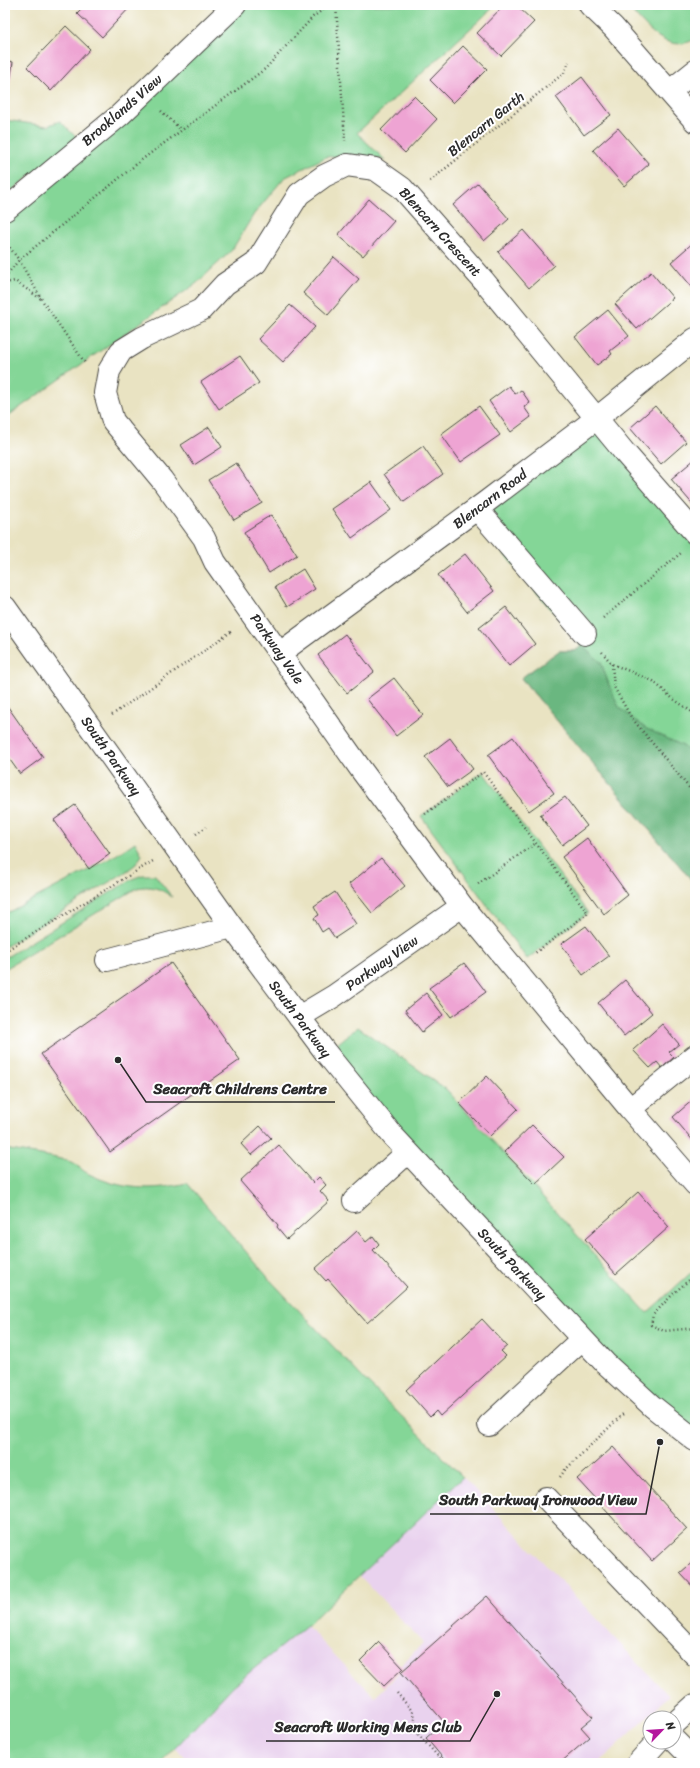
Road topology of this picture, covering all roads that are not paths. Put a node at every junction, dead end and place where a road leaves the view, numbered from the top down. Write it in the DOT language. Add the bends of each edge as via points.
graph roads {
  1 [pos="235,5"];
  2 [pos="590,5"];
  3 [pos="695,71"];
  4 [pos="670,91"];
  5 [pos="695,121"];
  6 [pos="5,210"];
  7 [pos="695,339"];
  8 [pos="596,418"];
  9 [pos="477,508"];
  10 [pos="695,533"];
  11 [pos="215,562"];
  12 [pos="5,607"];
  13 [pos="585,634"];
  14 [pos="280,653"];
  15 [pos="460,902"];
  16 [pos="232,927"];
  17 [pos="107,960"];
  18 [pos="299,1017"];
  19 [pos="695,1056"];
  20 [pos="630,1109"];
  21 [pos="408,1152"];
  22 [pos="695,1184"];
  23 [pos="354,1201"];
  24 [pos="582,1339"];
  25 [pos="489,1425"];
  26 [pos="695,1440"];
  27 [pos="546,1498"];
  28 [pos="695,1655"];
  29 [pos="695,1705"];
  30 [pos="682,1717"];
  31 [pos="682,1748"];
  32 [pos="650,1750"];
  33 [pos="695,1761"];
  34 [pos="638,1763"];
  1 -- 6 [label="street, Brooklands View" via="120,115"];
  2 -- 4 [label="street"];
  3 -- 4 [label="street"];
  4 -- 5 [label="street"];
  7 -- 8 [label="street, Blencarn Road"];
  8 -- 9 [label="street, Blencarn Road"];
  8 -- 10 [label="street, Blencarn Crescent"];
  8 -- 11 [label="street, Blencarn Crescent" via="483,280 402,188 375,169 347,165 324,176 298,194 256,263 225,284 201,310 121,351 109,371 105,393 113,420 162,480 204,538"];
  9 -- 13 [label="street"];
  9 -- 14 [label="street, Blencarn Road"];
  11 -- 14 [label="street, Parkway Vale"];
  12 -- 16 [label="street, South Parkway"];
  14 -- 15 [label="street, Parkway Vale" via="338,737"];
  15 -- 18 [label="street, Parkway View" via="334,996"];
  15 -- 20 [label="street"];
  16 -- 17 [label="street"];
  16 -- 18 [label="street, South Parkway"];
  18 -- 21 [label="street, South Parkway"];
  19 -- 20 [label="street"];
  20 -- 22 [label="street"];
  21 -- 23 [label="street"];
  21 -- 24 [label="street, South Parkway"];
  24 -- 25 [label="street"];
  24 -- 26 [label="street, South Parkway" via="605,1364"];
  27 -- 28 [label="street"];
  29 -- 30 [label="street"];
  31 -- 33 [label="street"];
  32 -- 34 [label="street"];
}
